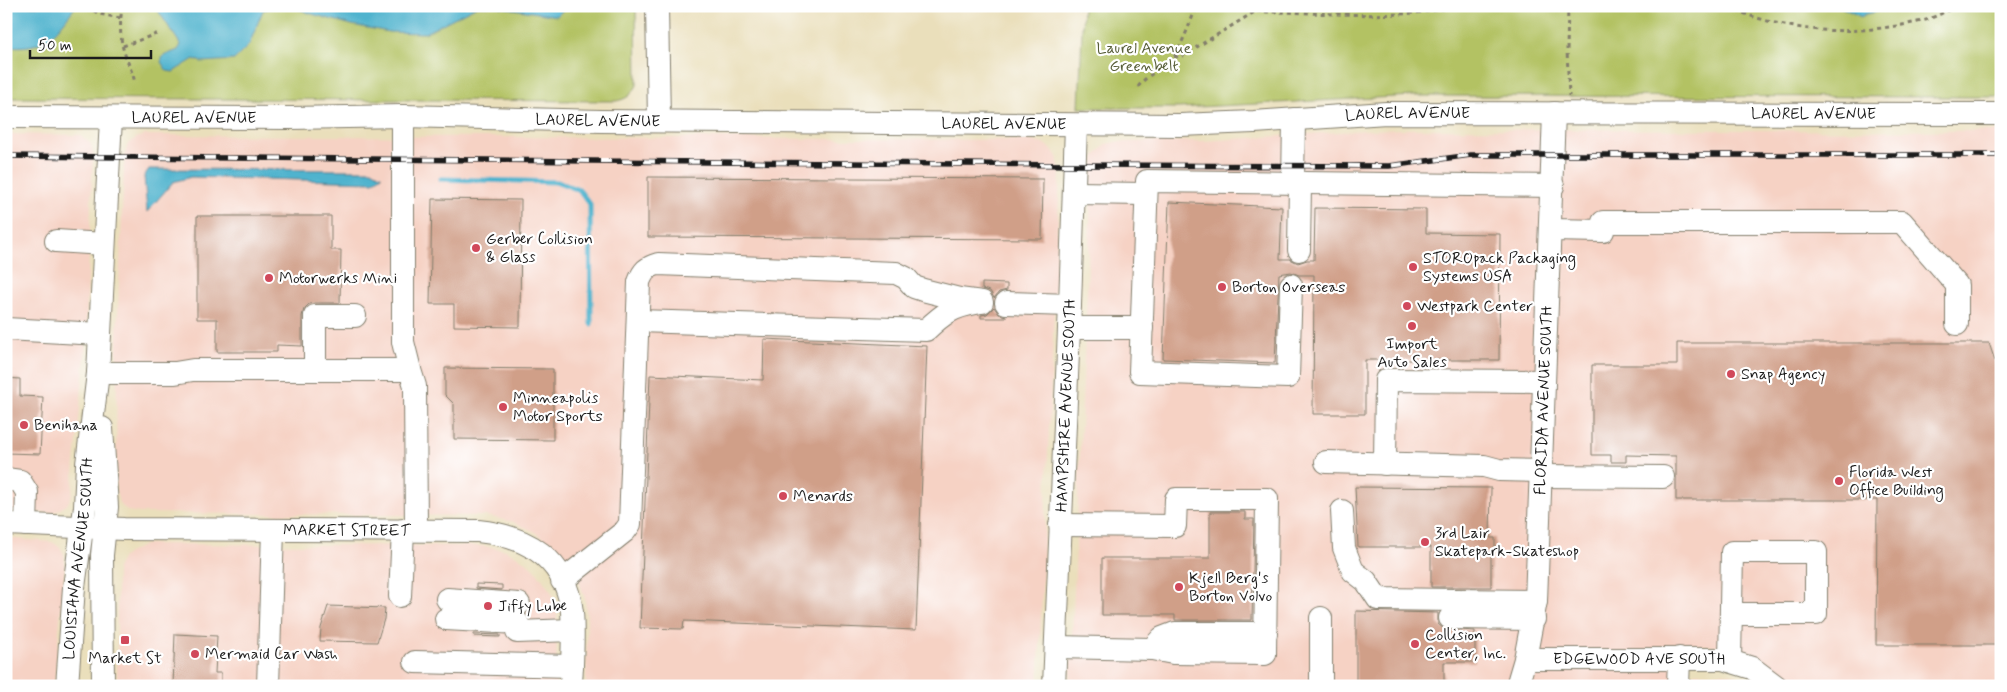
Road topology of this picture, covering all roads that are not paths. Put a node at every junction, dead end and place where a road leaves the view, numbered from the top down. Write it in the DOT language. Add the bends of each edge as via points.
graph roads {
  1 [pos="657,6"];
  2 [pos="1554,113"];
  3 [pos="2001,114"];
  4 [pos="403,116"];
  5 [pos="6,117"];
  6 [pos="111,118"];
  7 [pos="1294,119"];
  8 [pos="659,121"];
  9 [pos="1076,125"];
  10 [pos="1297,183"];
  11 [pos="1552,186"];
  12 [pos="1074,193"];
  13 [pos="1146,194"];
  14 [pos="1551,230"];
  15 [pos="56,241"];
  16 [pos="104,244"];
  17 [pos="1299,250"];
  18 [pos="1291,285"];
  19 [pos="1006,303"];
  20 [pos="1070,305"];
  21 [pos="356,316"];
  22 [pos="638,321"];
  23 [pos="1957,324"];
  24 [pos="1069,328"];
  25 [pos="1142,328"];
  26 [pos="6,329"];
  27 [pos="100,334"];
  28 [pos="315,370"];
  29 [pos="410,370"];
  30 [pos="98,373"];
  31 [pos="1544,381"];
  32 [pos="1326,462"];
  33 [pos="1385,464"];
  34 [pos="1541,474"];
  35 [pos="1663,477"];
  36 [pos="6,479"];
  37 [pos="1342,511"];
  38 [pos="16,525"];
  39 [pos="1060,525"];
  40 [pos="82,528"];
  41 [pos="105,528"];
  42 [pos="273,530"];
  43 [pos="410,530"];
  44 [pos="562,581"];
  45 [pos="400,596"];
  46 [pos="446,609"];
  47 [pos="1535,610"];
  48 [pos="1732,614"];
  49 [pos="1321,618"];
  50 [pos="1450,618"];
  51 [pos="572,630"];
  52 [pos="1056,647"];
  53 [pos="1679,658"];
  54 [pos="1525,659"];
  55 [pos="1730,661"];
  56 [pos="415,662"];
  57 [pos="571,676"];
  58 [pos="67,686"];
  59 [pos="103,686"];
  60 [pos="268,686"];
  61 [pos="1054,686"];
  62 [pos="1321,686"];
  63 [pos="1517,686"];
  64 [pos="1678,686"];
  65 [pos="1776,686"];
  1 -- 8 [label="street"];
  2 -- 3 [label="street, LAUREL AVENUE"];
  2 -- 7 [label="street, LAUREL AVENUE" via="1386,113"];
  2 -- 11 [label="street, FLORIDA AVENUE SOUTH"];
  4 -- 6 [label="street, LAUREL AVENUE"];
  4 -- 8 [label="street, LAUREL AVENUE"];
  4 -- 29 [label="street" via="403,342"];
  5 -- 6 [label="street, LAUREL AVENUE"];
  6 -- 16 [label="street, LOUISIANA AVENUE SOUTH"];
  7 -- 9 [label="street, LAUREL AVENUE" via="1180,125"];
  7 -- 10 [label="street"];
  8 -- 9 [label="street, LAUREL AVENUE"];
  9 -- 12 [label="street, HAMPSHIRE AVENUE SOUTH"];
  10 -- 11 [label="street"];
  10 -- 13 [label="street" via="1147,181"];
  10 -- 17 [label="street"];
  11 -- 14 [label="street, FLORIDA AVENUE SOUTH"];
  12 -- 13 [label="street"];
  12 -- 20 [label="street, HAMPSHIRE AVENUE SOUTH"];
  13 -- 25 [label="street"];
  14 -- 23 [label="street" via="1902,222 1957,285"];
  14 -- 31 [label="street, FLORIDA AVENUE SOUTH"];
  15 -- 16 [label="street"];
  16 -- 27 [label="street, LOUISIANA AVENUE SOUTH"];
  18 -- 25 [label="street" via="1288,378 1140,372"];
  19 -- 20 [label="street"];
  20 -- 24 [label="street, HAMPSHIRE AVENUE SOUTH"];
  21 -- 28 [label="street" via="315,316"];
  22 -- 22 [label="street" via="926,330 941,315 960,306 982,302 959,300 914,287 896,273 658,264 642,273"];
  22 -- 44 [label="street" via="630,524"];
  24 -- 25 [label="street"];
  24 -- 39 [label="street, HAMPSHIRE AVENUE SOUTH"];
  26 -- 27 [label="street"];
  27 -- 30 [label="street, LOUISIANA AVENUE SOUTH"];
  28 -- 29 [label="street"];
  28 -- 30 [label="street"];
  29 -- 43 [label="street" via="415,386"];
  30 -- 40 [label="street, LOUISIANA AVENUE SOUTH"];
  30 -- 41 [label="street, LOUISIANA AVENUE SOUTH" via="108,507"];
  31 -- 33 [label="street" via="1386,380"];
  31 -- 34 [label="street, FLORIDA AVENUE SOUTH"];
  32 -- 33 [label="street"];
  33 -- 34 [label="street" via="1484,466"];
  34 -- 35 [label="street"];
  34 -- 47 [label="street, FLORIDA AVENUE SOUTH"];
  36 -- 38 [label="street" via="20,481 27,492"];
  37 -- 47 [label="street" via="1344,548 1353,571 1366,581 1378,600"];
  38 -- 40 [label="street, MARKET STREET"];
  39 -- 52 [label="street, HAMPSHIRE AVENUE SOUTH"];
  39 -- 52 [label="street" via="1176,526 1176,499 1267,499 1266,654"];
  40 -- 41 [label="street, MARKET STREET"];
  40 -- 58 [label="street, LOUISIANA AVENUE SOUTH" via="77,553"];
  41 -- 42 [label="street, MARKET STREET"];
  41 -- 59 [label="street, LOUISIANA AVENUE SOUTH" via="102,555"];
  42 -- 43 [label="street, MARKET STREET"];
  42 -- 60 [label="street"];
  43 -- 44 [label="street, MARKET STREET" via="504,534 526,543 547,559"];
  43 -- 45 [label="street"];
  44 -- 51 [label="street, MARKET STREET" via="569,598"];
  46 -- 51 [label="street" via="518,618"];
  47 -- 50 [label="street"];
  47 -- 54 [label="street, FLORIDA AVENUE SOUTH"];
  48 -- 48 [label="street" via="1732,552 1816,552 1816,614"];
  48 -- 55 [label="street"];
  49 -- 62 [label="street"];
  51 -- 57 [label="street, MARKET STREET"];
  52 -- 61 [label="street, HAMPSHIRE AVENUE SOUTH"];
  53 -- 54 [label="street, EDGEWOOD AVE SOUTH"];
  53 -- 55 [label="street, EDGEWOOD AVE SOUTH"];
  53 -- 64 [label="street"];
  54 -- 63 [label="street, FLORIDA AVENUE SOUTH"];
  55 -- 65 [label="street, EDGEWOOD AVE SOUTH" via="1752,668"];
  56 -- 57 [label="street"];
}
